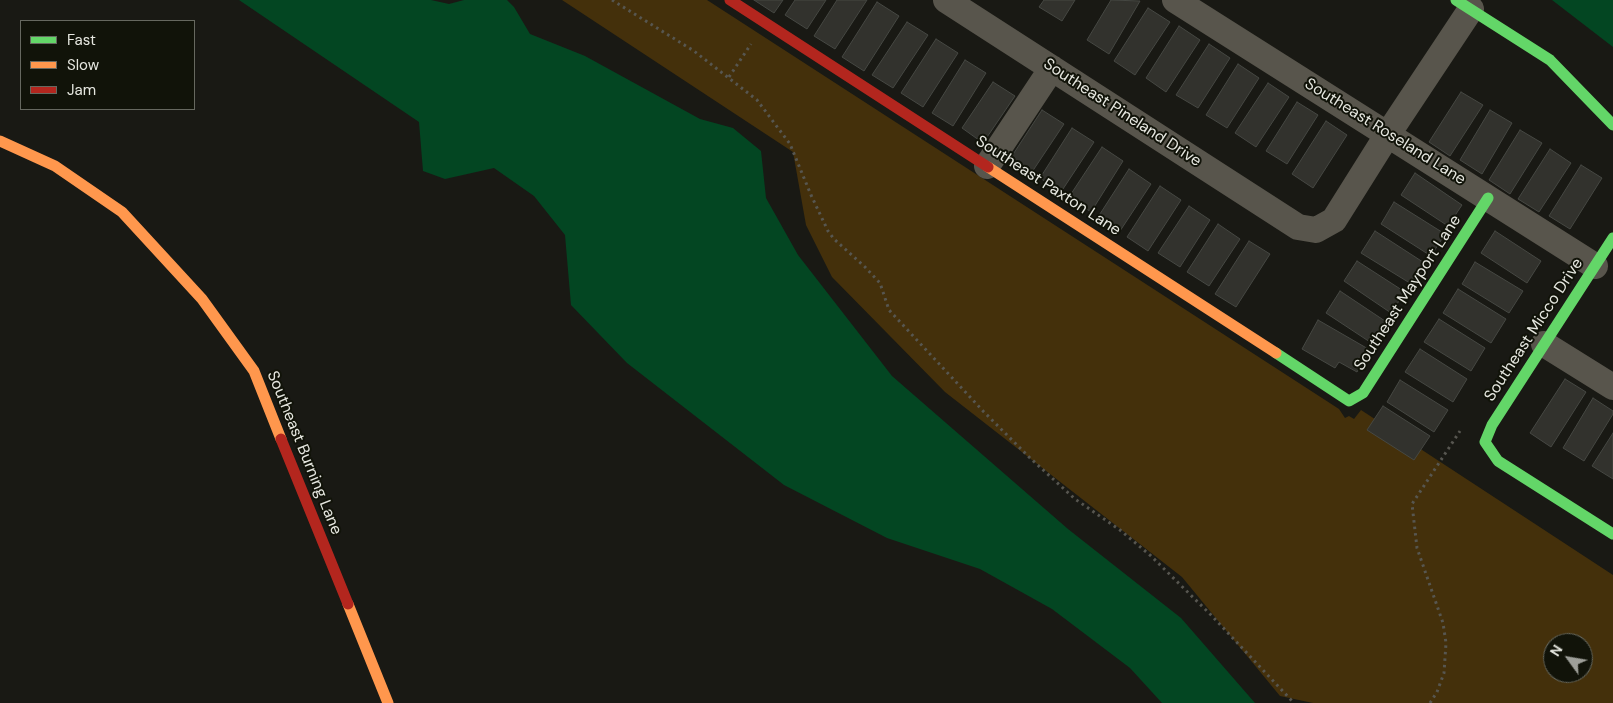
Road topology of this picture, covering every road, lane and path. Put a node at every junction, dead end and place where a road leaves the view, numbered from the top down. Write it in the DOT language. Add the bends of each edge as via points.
graph roads {
  1 [pos="612,0"];
  2 [pos="730,0"];
  3 [pos="946,0"];
  4 [pos="1175,0"];
  5 [pos="1463,5"];
  6 [pos="765,23"];
  7 [pos="1052,68"];
  8 [pos="729,77"];
  9 [pos="1613,125"];
  10 [pos="1388,134"];
  11 [pos="0,141"];
  12 [pos="987,166"];
  13 [pos="1488,198"];
  14 [pos="1613,238"];
  15 [pos="1595,266"];
  16 [pos="1544,344"];
  17 [pos="1613,388"];
  18 [pos="1349,400"];
  19 [pos="1461,430"];
  20 [pos="1613,534"];
  21 [pos="388,703"];
  22 [pos="1294,703"];
  23 [pos="1430,703"];
  1 -- 8 [label="path"];
  2 -- 6 [label="street, Southeast Paxton Lane"];
  3 -- 7 [label="street, Southeast Pineland Drive"];
  4 -- 10 [label="street, Southeast Roseland Lane"];
  5 -- 9 [label="street" via="1550,60"];
  5 -- 10 [label="street"];
  6 -- 8 [label="path"];
  6 -- 12 [label="street, Southeast Paxton Lane"];
  7 -- 10 [label="street, Southeast Pineland Drive" via="1298,227 1316,230 1334,220"];
  7 -- 12 [label="street"];
  8 -- 22 [label="path" via="757,100 776,124 790,144 828,230 880,284 889,310 924,349 1075,499 1133,540 1180,584"];
  10 -- 13 [label="street, Southeast Roseland Lane"];
  11 -- 21 [label="street, Southeast Burning Lane" via="56,166 122,212 202,299 254,372"];
  12 -- 18 [label="street, Southeast Paxton Lane"];
  13 -- 15 [label="street, Southeast Roseland Lane"];
  13 -- 18 [label="street, Southeast Mayport Lane" via="1364,393"];
  14 -- 15 [label="street, Southeast Micco Drive"];
  15 -- 16 [label="street, Southeast Micco Drive"];
  16 -- 17 [label="street"];
  16 -- 20 [label="street, Southeast Micco Drive" via="1492,425 1485,442 1498,461"];
  19 -- 23 [label="path" via="1412,504 1417,548 1443,623 1446,643 1444,673"];
}
